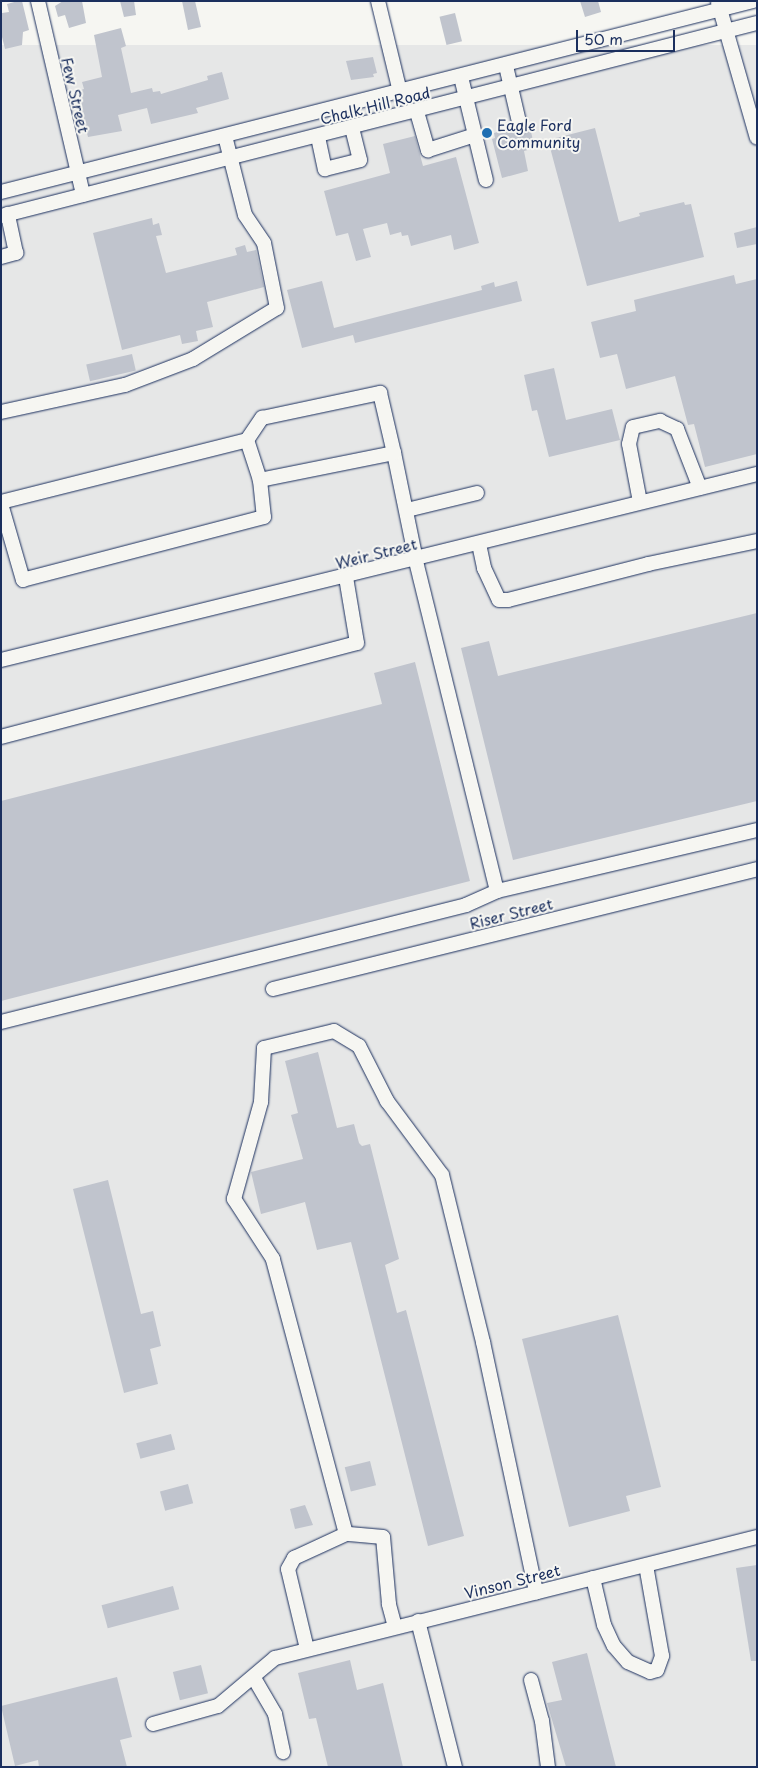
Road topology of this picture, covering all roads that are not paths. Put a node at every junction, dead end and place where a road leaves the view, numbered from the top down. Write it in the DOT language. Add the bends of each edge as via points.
graph roads {
  1 [pos="38,1"];
  2 [pos="378,1"];
  3 [pos="754,1"];
  4 [pos="719,5"];
  5 [pos="757,23"];
  6 [pos="725,31"];
  7 [pos="506,66"];
  8 [pos="462,77"];
  9 [pos="510,87"];
  10 [pos="400,92"];
  11 [pos="466,99"];
  12 [pos="417,112"];
  13 [pos="520,126"];
  14 [pos="352,128"];
  15 [pos="475,135"];
  16 [pos="225,136"];
  17 [pos="318,137"];
  18 [pos="757,138"];
  19 [pos="230,158"];
  20 [pos="77,172"];
  21 [pos="486,180"];
  22 [pos="1,192"];
  23 [pos="83,196"];
  24 [pos="4,215"];
  25 [pos="1,257"];
  26 [pos="1,412"];
  27 [pos="247,440"];
  28 [pos="394,452"];
  29 [pos="757,474"];
  30 [pos="260,480"];
  31 [pos="700,488"];
  32 [pos="477,493"];
  33 [pos="640,502"];
  34 [pos="1,503"];
  35 [pos="407,510"];
  36 [pos="757,541"];
  37 [pos="479,544"];
  38 [pos="416,560"];
  39 [pos="346,577"];
  40 [pos="1,660"];
  41 [pos="1,737"];
  42 [pos="757,830"];
  43 [pos="757,869"];
  44 [pos="496,891"];
  45 [pos="272,989"];
  46 [pos="1,1022"];
  47 [pos="346,1534"];
  48 [pos="757,1537"];
  49 [pos="646,1565"];
  50 [pos="592,1578"];
  51 [pos="536,1592"];
  52 [pos="418,1621"];
  53 [pos="396,1627"];
  54 [pos="307,1649"];
  55 [pos="254,1678"];
  56 [pos="531,1680"];
  57 [pos="153,1724"];
  58 [pos="283,1752"];
  59 [pos="456,1767"];
  60 [pos="548,1767"];
  1 -- 20 [label="street, Few Street"];
  2 -- 10 [label="street"];
  3 -- 4 [label="street, Chalk Hill Road"];
  4 -- 6 [label="street"];
  4 -- 7 [label="street, Chalk Hill Road"];
  5 -- 6 [label="street, Chalk Hill Road"];
  6 -- 9 [label="street, Chalk Hill Road"];
  6 -- 18 [label="street"];
  7 -- 8 [label="street, Chalk Hill Road"];
  7 -- 9 [label="street"];
  8 -- 10 [label="street, Chalk Hill Road"];
  8 -- 11 [label="street"];
  9 -- 11 [label="street, Chalk Hill Road"];
  9 -- 13 [label="street"];
  10 -- 16 [label="street, Chalk Hill Road"];
  11 -- 12 [label="street, Chalk Hill Road"];
  11 -- 15 [label="street"];
  12 -- 14 [label="street, Chalk Hill Road"];
  12 -- 15 [label="street" via="428,150"];
  14 -- 17 [label="street, Chalk Hill Road"];
  14 -- 17 [label="street" via="360,160 325,169"];
  15 -- 21 [label="street"];
  16 -- 19 [label="street"];
  16 -- 20 [label="street, Chalk Hill Road"];
  17 -- 19 [label="street, Chalk Hill Road"];
  19 -- 23 [label="street, Chalk Hill Road"];
  19 -- 26 [label="street" via="245,215 264,242 277,308 193,359 125,385"];
  20 -- 22 [label="street, Chalk Hill Road"];
  20 -- 23 [label="street, Few Street"];
  23 -- 24 [label="street, Chalk Hill Road"];
  24 -- 25 [label="street" via="16,253"];
  27 -- 28 [label="street" via="262,418 380,393"];
  27 -- 30 [label="street"];
  27 -- 34 [label="street"];
  28 -- 30 [label="street"];
  28 -- 35 [label="street"];
  29 -- 31 [label="street, Weir Street"];
  30 -- 34 [label="street" via="264,517 23,580"];
  31 -- 33 [label="street, Weir Street"];
  31 -- 33 [label="street" via="677,429 660,421 633,427 629,444"];
  32 -- 35 [label="street"];
  33 -- 37 [label="street, Weir Street"];
  35 -- 38 [label="street"];
  36 -- 37 [label="street" via="648,564 508,600 499,600 484,568"];
  37 -- 38 [label="street, Weir Street"];
  38 -- 39 [label="street, Weir Street"];
  38 -- 44 [label="street"];
  39 -- 40 [label="street, Weir Street"];
  39 -- 41 [label="street" via="357,643"];
  42 -- 44 [label="street"];
  43 -- 45 [label="street, Riser Street"];
  44 -- 46 [label="street" via="466,905"];
  47 -- 51 [label="street" via="272,1259 234,1199 261,1102 264,1048 334,1032 359,1046 388,1101 442,1175 483,1342"];
  47 -- 53 [label="street" via="383,1537 389,1604"];
  47 -- 54 [label="street" via="294,1558 288,1569"];
  48 -- 49 [label="street, Vinson Street"];
  49 -- 50 [label="street, Vinson Street"];
  49 -- 50 [label="street" via="662,1656 657,1670 650,1672 628,1662 614,1646 604,1625"];
  50 -- 51 [label="street, Vinson Street"];
  51 -- 52 [label="street, Vinson Street"];
  52 -- 53 [label="street, Vinson Street"];
  52 -- 59 [label="street"];
  53 -- 54 [label="street, Vinson Street"];
  54 -- 55 [label="street, Vinson Street" via="275,1658"];
  55 -- 57 [label="street" via="218,1706"];
  55 -- 58 [label="street" via="275,1714"];
  56 -- 60 [label="street" via="542,1721"];
}
